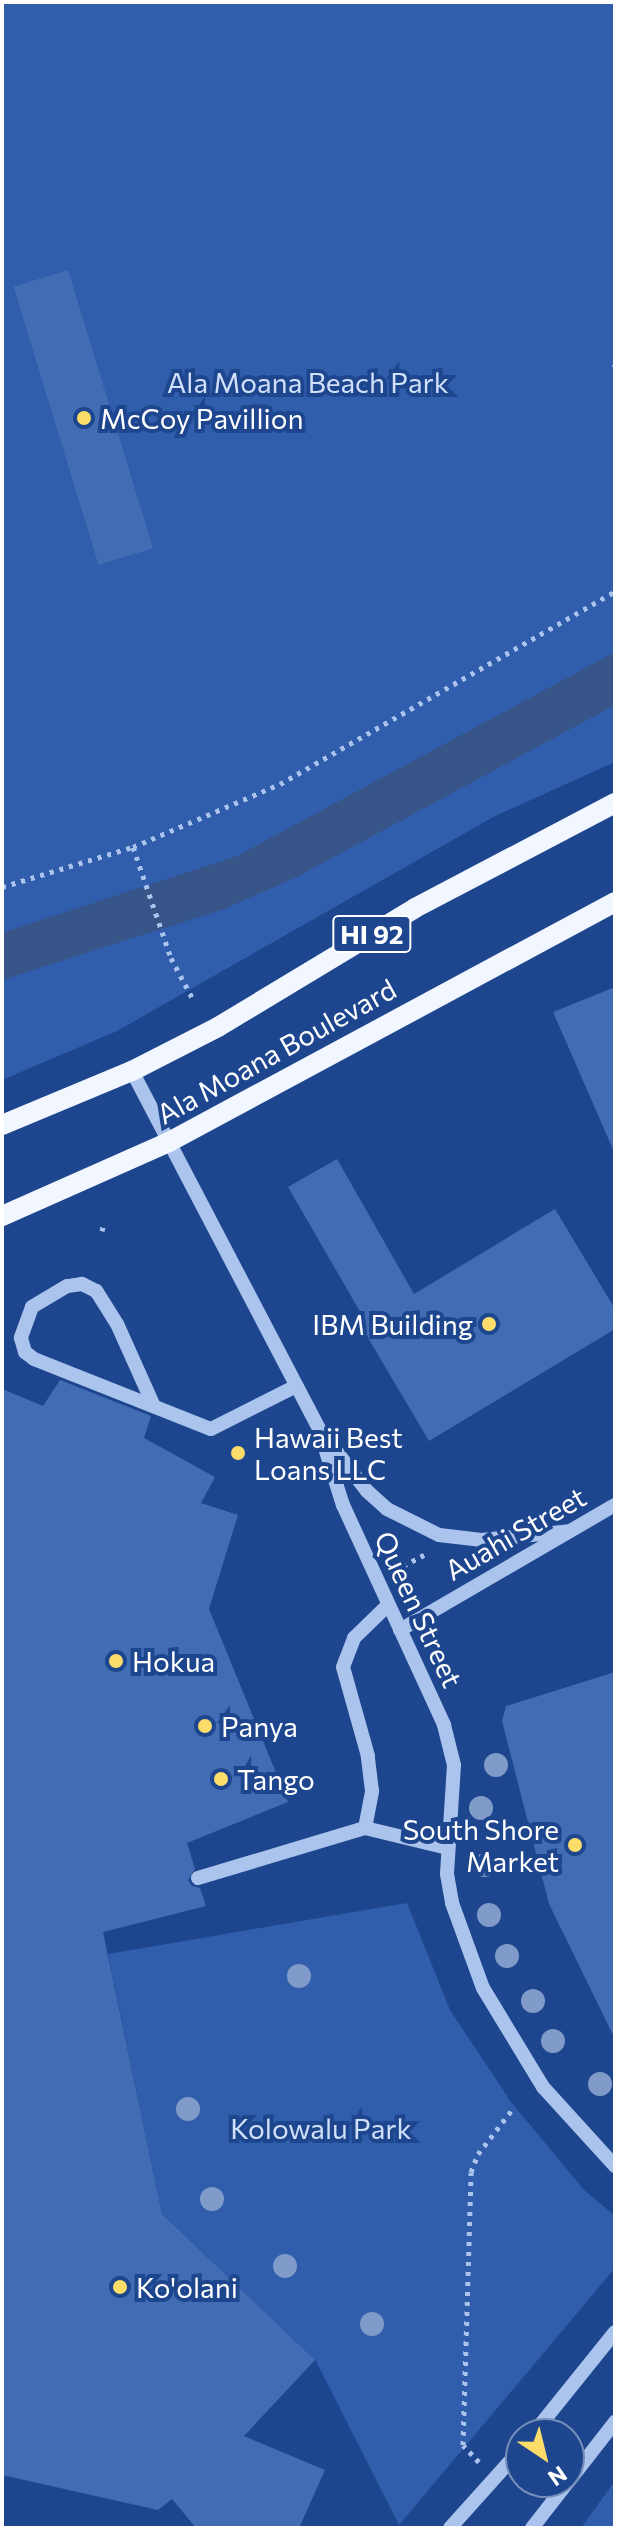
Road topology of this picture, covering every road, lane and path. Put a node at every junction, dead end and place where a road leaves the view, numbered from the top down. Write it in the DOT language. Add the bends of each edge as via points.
graph roads {
  1 [pos="615,591"];
  2 [pos="615,803"];
  3 [pos="133,847"];
  4 [pos="2,887"];
  5 [pos="615,902"];
  6 [pos="194,1001"];
  7 [pos="132,1071"];
  8 [pos="2,1125"];
  9 [pos="169,1142"];
  10 [pos="2,1216"];
  11 [pos="104,1222"];
  12 [pos="102,1231"];
  13 [pos="296,1386"];
  14 [pos="153,1404"];
  15 [pos="319,1429"];
  16 [pos="615,1505"];
  17 [pos="570,1531"];
  18 [pos="388,1605"];
  19 [pos="400,1630"];
  20 [pos="365,1828"];
  21 [pos="448,1848"];
  22 [pos="198,1878"];
  23 [pos="514,2107"];
  24 [pos="615,2166"];
  25 [pos="615,2332"];
  26 [pos="546,2418"];
  27 [pos="615,2422"];
  28 [pos="585,2460"];
  29 [pos="505,2470"];
  30 [pos="497,2480"];
  31 [pos="555,2498"];
  32 [pos="450,2528"];
  33 [pos="532,2528"];
  1 -- 3 [label="path" via="280,784"];
  2 -- 7 [label="main road, Ala Moana Boulevard / HI 92" via="415,908 218,1027"];
  3 -- 4 [label="path"];
  3 -- 6 [label="path" via="171,958"];
  5 -- 9 [label="main road, Ala Moana Boulevard"];
  7 -- 8 [label="main road, Ala Moana Boulevard / HI 92"];
  7 -- 9 [label="street, Queen Street"];
  9 -- 10 [label="main road, Ala Moana Boulevard"];
  9 -- 13 [label="street, Queen Street"];
  11 -- 12 [label="path"];
  13 -- 14 [label="street" via="211,1429"];
  13 -- 15 [label="street, Queen Street"];
  14 -- 14 [label="street" via="113,1314 96,1291 82,1284 67,1286 32,1307 21,1338 25,1352"];
  15 -- 17 [label="street" via="387,1509 439,1535 482,1540"];
  15 -- 18 [label="street, Queen Street" via="343,1505"];
  16 -- 17 [label="street, Auahi Street"];
  17 -- 19 [label="street, Auahi Street"];
  18 -- 19 [label="street, Queen Street"];
  18 -- 20 [label="street" via="354,1638 343,1667 368,1756 372,1791"];
  19 -- 21 [label="street, Queen Street" via="444,1725 454,1765"];
  20 -- 21 [label="street"];
  20 -- 22 [label="street"];
  21 -- 24 [label="street, Queen Street" via="452,1903 483,1988 543,2087"];
  23 -- 30 [label="path" via="478,2154 470,2186 463,2445"];
  25 -- 26 [label="street"];
  27 -- 28 [label="street"];
  29 -- 30 [label="street"];
  30 -- 32 [label="street"];
  31 -- 33 [label="street"];
}
